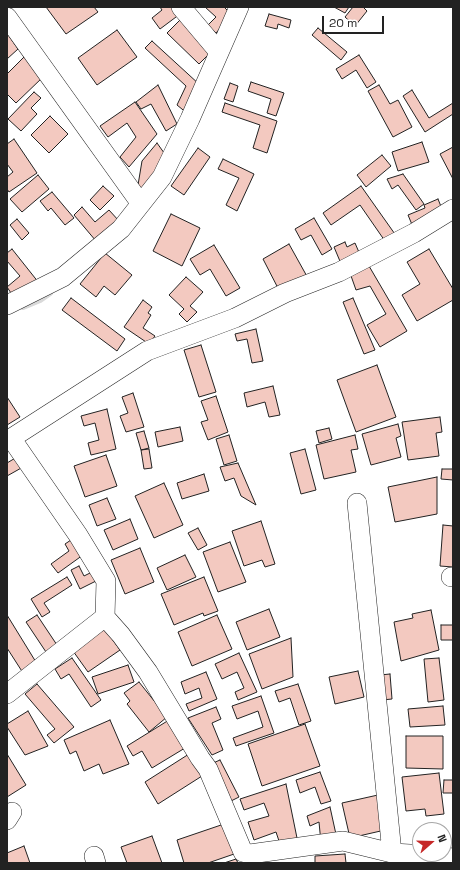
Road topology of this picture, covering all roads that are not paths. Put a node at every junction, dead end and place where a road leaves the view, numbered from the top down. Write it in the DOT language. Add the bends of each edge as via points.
graph roads {
  1 [pos="181,7"];
  2 [pos="239,7"];
  3 [pos="7,17"];
  4 [pos="219,52"];
  5 [pos="140,204"];
  6 [pos="453,209"];
  7 [pos="7,305"];
  8 [pos="9,440"];
  9 [pos="358,503"];
  10 [pos="105,617"];
  11 [pos="7,694"];
  12 [pos="392,853"];
  13 [pos="251,858"];
  14 [pos="453,861"];
  1 -- 4 [label="street"];
  2 -- 4 [label="street"];
  3 -- 5 [label="street"];
  4 -- 5 [label="street" via="162,177"];
  5 -- 7 [label="street" via="120,228 63,277"];
  6 -- 8 [label="street" via="414,233 339,272 285,293 235,318 147,351"];
  8 -- 10 [label="street" via="78,535 106,581"];
  9 -- 12 [label="street"];
  10 -- 11 [label="street"];
  10 -- 13 [label="street" via="148,672 208,769 243,852"];
  12 -- 13 [label="street" via="343,841"];
  12 -- 14 [label="street" via="446,856"];
}
